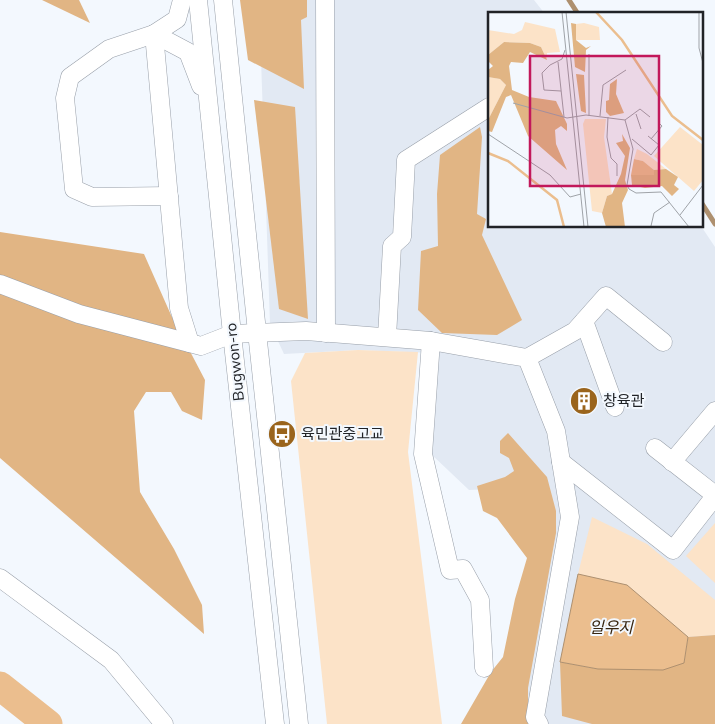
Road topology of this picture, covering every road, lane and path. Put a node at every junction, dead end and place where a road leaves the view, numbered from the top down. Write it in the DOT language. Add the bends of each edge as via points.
graph roads {
  1 [pos="182,0"];
  2 [pos="198,0"];
  3 [pos="223,0"];
  4 [pos="325,0"];
  5 [pos="154,34"];
  6 [pos="488,108"];
  7 [pos="209,109"];
  8 [pos="169,196"];
  9 [pos="0,284"];
  10 [pos="584,321"];
  11 [pos="256,332"];
  12 [pos="326,333"];
  13 [pos="232,334"];
  14 [pos="387,337"];
  15 [pos="431,340"];
  16 [pos="663,342"];
  17 [pos="190,344"];
  18 [pos="527,358"];
  19 [pos="615,407"];
  20 [pos="715,411"];
  21 [pos="655,448"];
  22 [pos="561,462"];
  23 [pos="672,462"];
  24 [pos="715,496"];
  25 [pos="0,578"];
  26 [pos="484,668"];
  27 [pos="164,724"];
  28 [pos="275,724"];
  29 [pos="299,724"];
  30 [pos="538,724"];
  1 -- 5 [label="street" via="177,19"];
  2 -- 7 [label="street, Bugwon-ro"];
  3 -- 11 [label="street, Bugwon-ro"];
  4 -- 12 [label="street"];
  5 -- 7 [label="street" via="188,52"];
  5 -- 8 [label="street"];
  5 -- 8 [label="street" via="109,49 70,77 65,98 74,189 92,197"];
  6 -- 14 [label="street" via="406,160 402,237 392,246"];
  7 -- 13 [label="street, Bugwon-ro"];
  8 -- 17 [label="street" via="178,308"];
  9 -- 17 [label="street" via="79,314"];
  10 -- 16 [label="street" via="606,296"];
  10 -- 18 [label="street" via="575,331"];
  10 -- 19 [label="street"];
  11 -- 12 [label="street"];
  11 -- 13 [label="street"];
  11 -- 29 [label="street, Bugwon-ro"];
  12 -- 14 [label="street"];
  13 -- 17 [label="street" via="201,346"];
  13 -- 28 [label="street, Bugwon-ro"];
  14 -- 15 [label="street"];
  15 -- 18 [label="street"];
  15 -- 26 [label="street" via="423,454 450,570 463,569 480,600"];
  18 -- 22 [label="street" via="556,431"];
  20 -- 23 [label="street"];
  21 -- 23 [label="street"];
  22 -- 24 [label="street" via="673,550"];
  22 -- 30 [label="street" via="570,518 535,717"];
  23 -- 24 [label="street"];
  25 -- 27 [label="street" via="111,660"];
}
